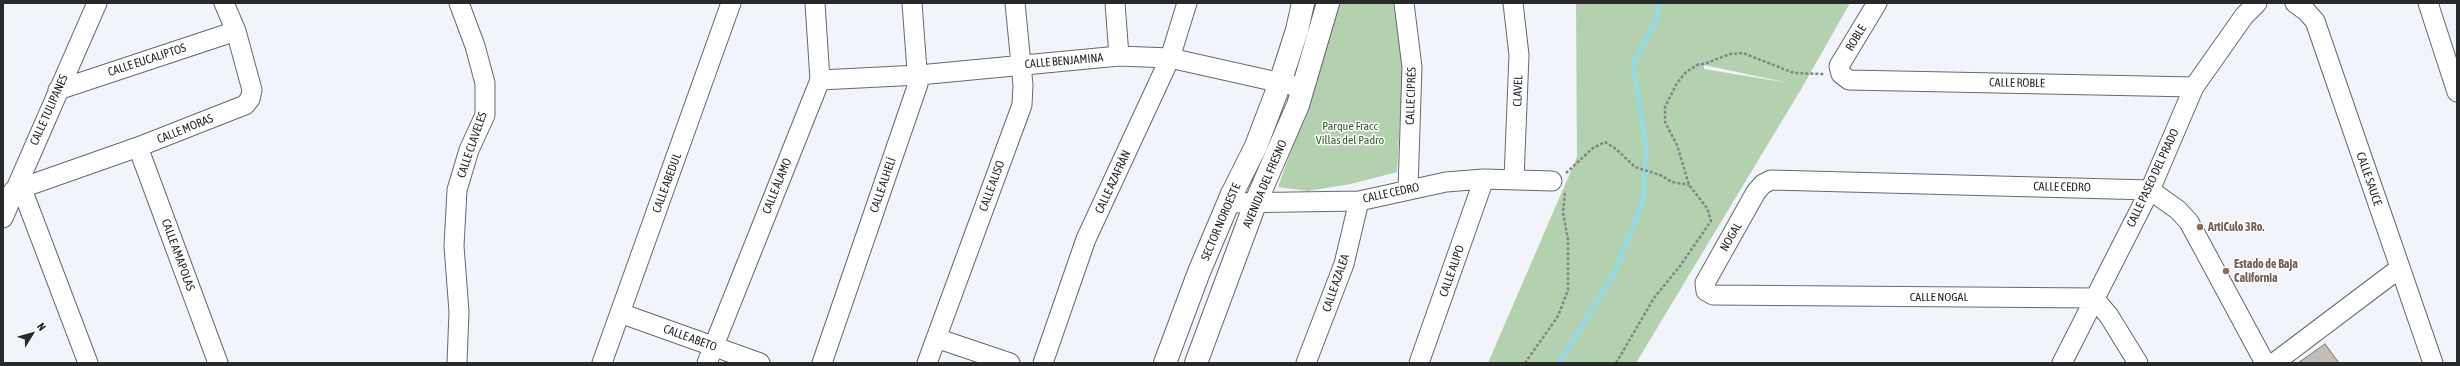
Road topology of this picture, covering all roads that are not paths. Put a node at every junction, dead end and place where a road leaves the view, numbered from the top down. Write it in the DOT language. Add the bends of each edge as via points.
graph roads {
  1 [pos="98,3"];
  2 [pos="224,3"];
  3 [pos="459,3"];
  4 [pos="731,3"];
  5 [pos="815,3"];
  6 [pos="912,3"];
  7 [pos="1015,3"];
  8 [pos="1114,3"];
  9 [pos="1187,3"];
  10 [pos="1303,3"];
  11 [pos="1328,3"];
  12 [pos="1404,3"];
  13 [pos="1513,3"];
  14 [pos="1877,3"];
  15 [pos="2257,3"];
  16 [pos="2295,3"];
  17 [pos="2428,3"];
  18 [pos="236,31"];
  19 [pos="1119,56"];
  20 [pos="1170,58"];
  21 [pos="1021,65"];
  22 [pos="1841,74"];
  23 [pos="919,75"];
  24 [pos="820,80"];
  25 [pos="1280,83"];
  26 [pos="2194,86"];
  27 [pos="1304,88"];
  28 [pos="58,90"];
  29 [pos="2457,92"];
  30 [pos="138,147"];
  31 [pos="1484,179"];
  32 [pos="1514,179"];
  33 [pos="1552,181"];
  34 [pos="1763,184"];
  35 [pos="1408,189"];
  36 [pos="18,190"];
  37 [pos="2150,190"];
  38 [pos="1359,200"];
  39 [pos="1229,202"];
  40 [pos="1255,204"];
  41 [pos="3,218"];
  42 [pos="2400,268"];
  43 [pos="1706,291"];
  44 [pos="2094,298"];
  45 [pos="620,313"];
  46 [pos="936,338"];
  47 [pos="710,355"];
  48 [pos="88,363"];
  49 [pos="218,363"];
  50 [pos="457,363"];
  51 [pos="602,363"];
  52 [pos="760,363"];
  53 [pos="822,363"];
  54 [pos="927,363"];
  55 [pos="1010,363"];
  56 [pos="1043,363"];
  57 [pos="1165,363"];
  58 [pos="1196,363"];
  59 [pos="1306,363"];
  60 [pos="1419,363"];
  61 [pos="2062,363"];
  62 [pos="2138,363"];
  63 [pos="2265,363"];
  64 [pos="2274,363"];
  65 [pos="2433,363"];
  1 -- 28 [label="street, CALLE TULIPANES"];
  2 -- 18 [label="street, CALLE MORAS"];
  3 -- 50 [label="street, CALLE CLAVELES" via="485,83 485,115 469,150 457,190 454,246 459,312"];
  4 -- 45 [label="street, CALLE ABEDUL"];
  5 -- 24 [label="street, CALLE ÁLAMO"];
  6 -- 23 [label="street, CALLE ALHELÍ"];
  7 -- 21 [label="street, CALLE ALISO"];
  8 -- 19 [label="street"];
  9 -- 20 [label="street, CALLE AZAFRÁN"];
  10 -- 25 [label="street"];
  11 -- 27 [label="street, AVENIDA DEL FRESNO"];
  12 -- 35 [label="street, CALLE CIPRÉS" via="1412,67"];
  13 -- 32 [label="street, CLAVEL" via="1519,55"];
  14 -- 22 [label="street, ROBLE" via="1839,66"];
  15 -- 26 [label="street, CALLE PASEO DEL PRADO" via="2244,16"];
  16 -- 42 [label="street, CALLE SAUCE" via="2315,21"];
  17 -- 29 [label="street"];
  18 -- 28 [label="street, CALLE EUCALIPTOS"];
  18 -- 30 [label="street, CALLE MORAS" via="252,90 245,105"];
  19 -- 20 [label="street, CALLE BENJAMINA"];
  19 -- 21 [label="street, CALLE BENJAMINA"];
  20 -- 25 [label="street, CALLE BENJAMINA"];
  20 -- 56 [label="street, CALLE AZAFRÁN" via="1086,239"];
  21 -- 23 [label="street, CALLE BENJAMINA"];
  21 -- 46 [label="street, CALLE ALISO" via="1022,105"];
  22 -- 26 [label="street, CALLE ROBLE" via="1849,80"];
  23 -- 24 [label="street, CALLE BENJAMINA"];
  23 -- 53 [label="street, CALLE ALHELÍ"];
  24 -- 47 [label="street, CALLE ÁLAMO"];
  25 -- 27 [label="street, CALLE BENJAMINA"];
  25 -- 39 [label="street, SECTOR NOROESTE" via="1256,146"];
  26 -- 37 [label="street, CALLE PASEO DEL PRADO"];
  27 -- 40 [label="street, AVENIDA DEL FRESNO"];
  28 -- 36 [label="street, CALLE TULIPANES"];
  30 -- 36 [label="street, CALLE MORAS"];
  30 -- 49 [label="street, CALLE AMAPOLAS"];
  31 -- 32 [label="street, CALLE CEDRO"];
  31 -- 35 [label="street, CALLE CEDRO"];
  31 -- 60 [label="street, CALLE ALIPO"];
  32 -- 33 [label="street, CALLE CEDRO"];
  34 -- 37 [label="street, CALLE CEDRO" via="1771,180"];
  34 -- 43 [label="street, NOGAL" via="1705,283"];
  35 -- 38 [label="street, CALLE CEDRO"];
  36 -- 41 [label="street, CALLE TULIPANES"];
  36 -- 48 [label="street"];
  37 -- 44 [label="street, CALLE PASEO DEL PRADO"];
  37 -- 63 [label="street" via="2178,210 2189,222"];
  38 -- 40 [label="street, CALLE CEDRO"];
  38 -- 59 [label="street, CALLE AZALEA" via="1344,264"];
  39 -- 40 [label="street, CALLE CEDRO"];
  39 -- 57 [label="street, SECTOR NOROESTE" via="1199,272"];
  40 -- 58 [label="street, AVENIDA DEL FRESNO"];
  42 -- 64 [label="street"];
  42 -- 65 [label="street, CALLE SAUCE"];
  43 -- 44 [label="street, CALLE NOGAL" via="1714,295"];
  44 -- 61 [label="street, CALLE PASEO DEL PRADO"];
  44 -- 62 [label="street" via="2109,316"];
  45 -- 47 [label="street, CALLE ABETO"];
  45 -- 51 [label="street, CALLE ABEDUL"];
  46 -- 54 [label="street, CALLE ALISO"];
  46 -- 55 [label="street"];
  47 -- 52 [label="street, CALLE ABETO"];
}
